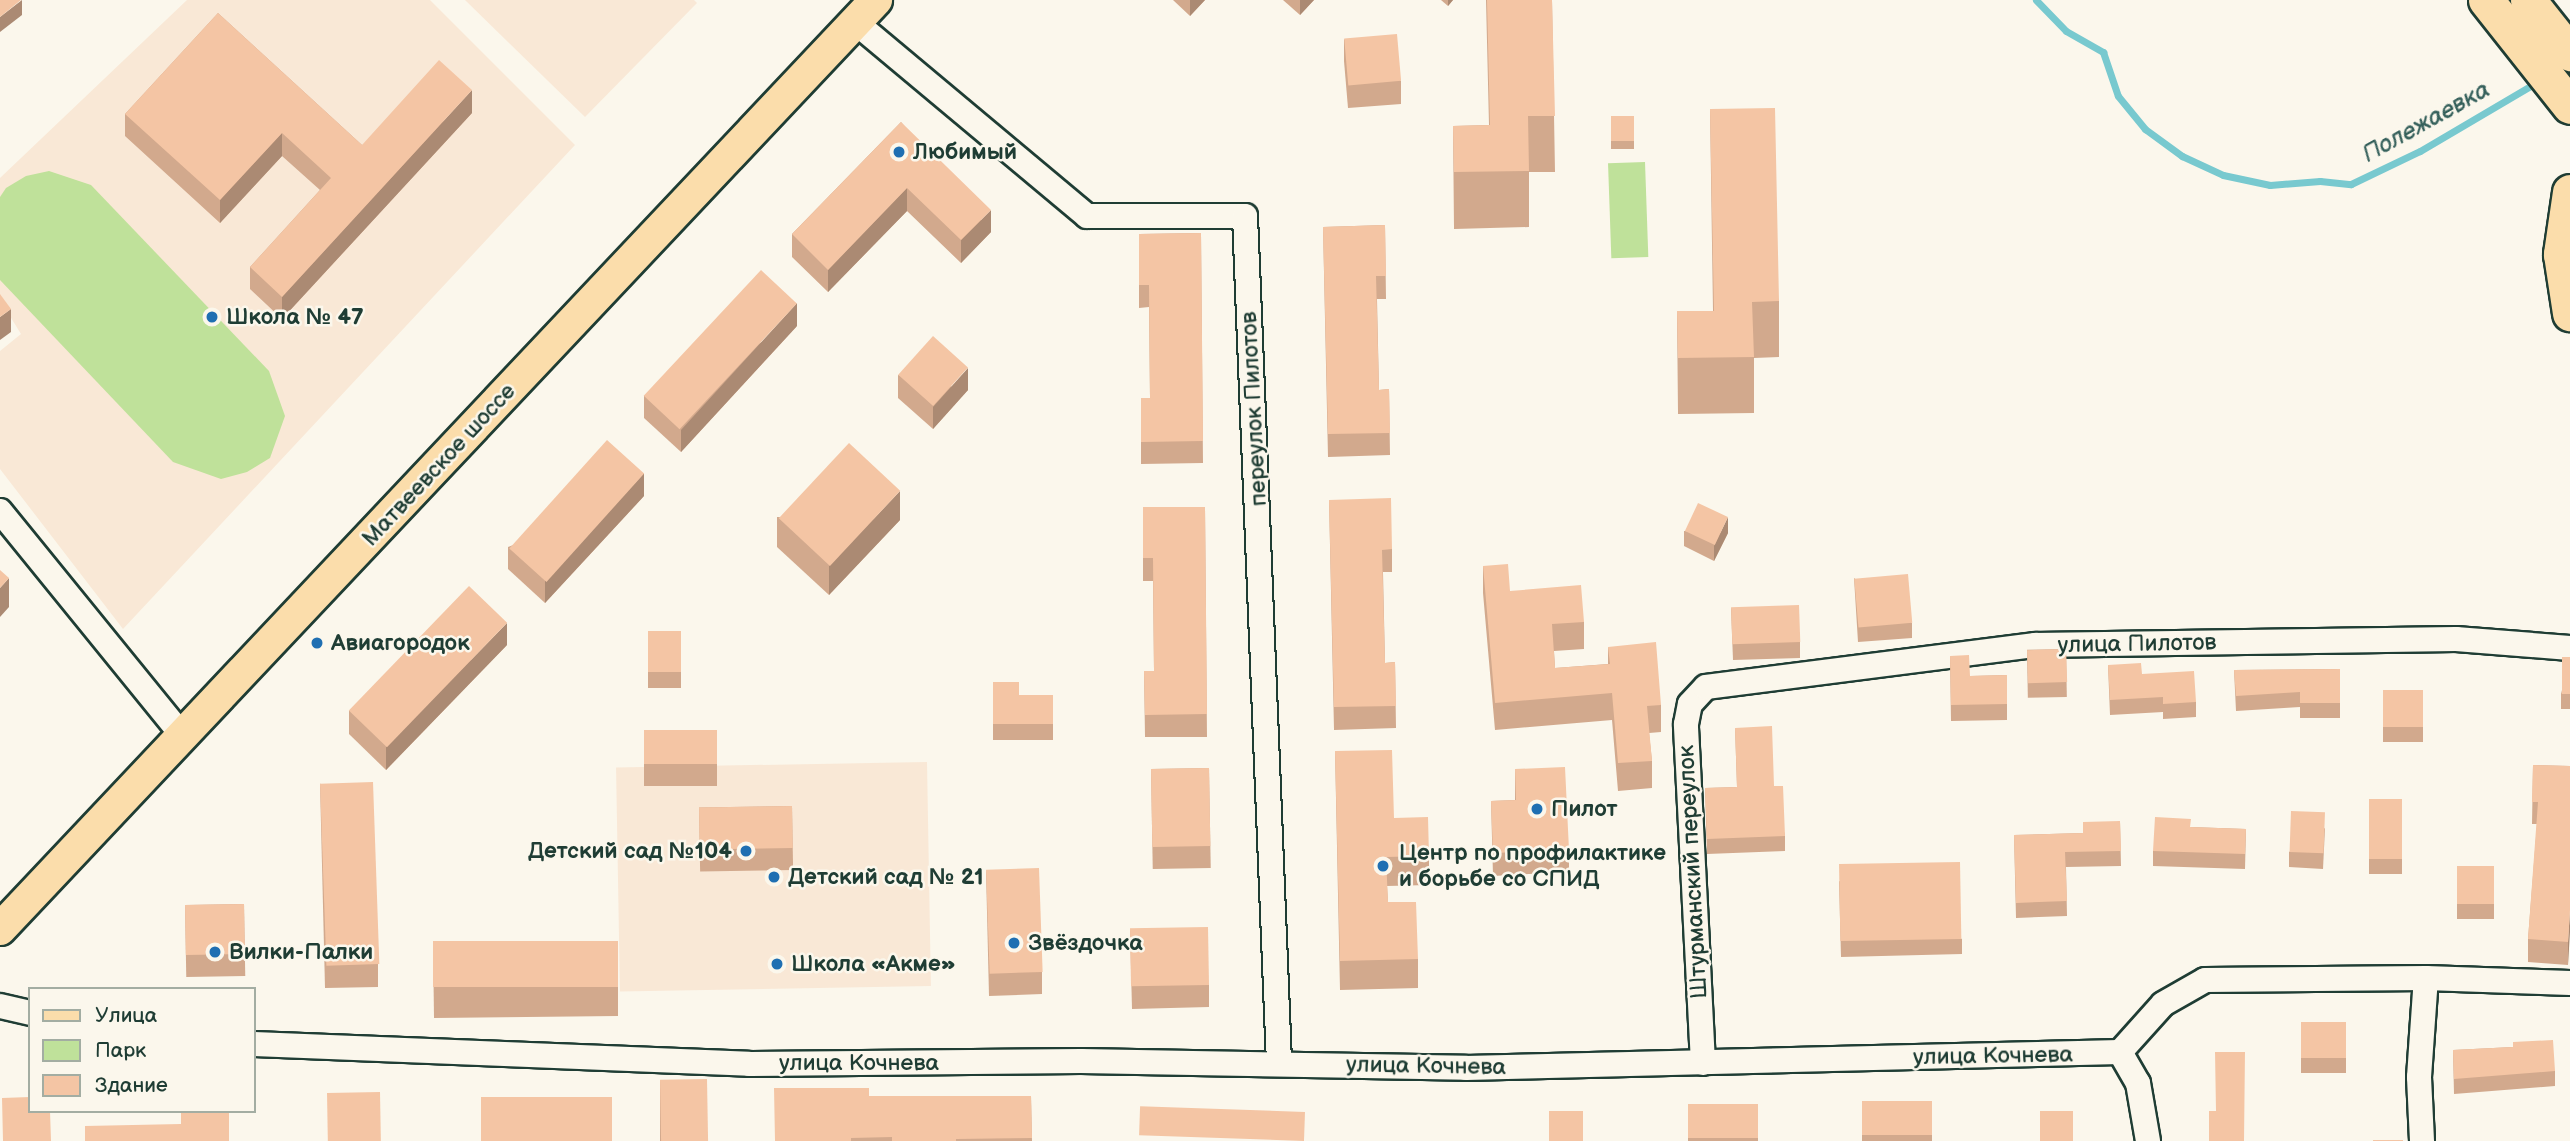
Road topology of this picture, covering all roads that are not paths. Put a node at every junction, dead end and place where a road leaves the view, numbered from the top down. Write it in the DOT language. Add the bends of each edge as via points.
graph roads {
  1 [pos="2486,0"];
  2 [pos="2528,0"];
  3 [pos="866,11"];
  4 [pos="2570,53"];
  5 [pos="2570,106"];
  6 [pos="2570,192"];
  7 [pos="2570,313"];
  8 [pos="0,511"];
  9 [pos="2570,648"];
  10 [pos="1706,687"];
  11 [pos="182,735"];
  12 [pos="0,929"];
  13 [pos="2426,978"];
  14 [pos="2570,983"];
  15 [pos="0,1006"];
  16 [pos="28,1013"];
  17 [pos="256,1044"];
  18 [pos="2120,1052"];
  19 [pos="1279,1062"];
  20 [pos="1703,1063"];
  21 [pos="2148,1141"];
  22 [pos="2422,1141"];
  1 -- 5 [label="highway"];
  2 -- 4 [label="highway"];
  3 -- 11 [label="main road, Матвеевское шоссе"];
  3 -- 19 [label="street, переулок Пилотов" via="1087,215 1245,216"];
  6 -- 7 [label="highway" via="2561,254"];
  8 -- 11 [label="street"];
  9 -- 10 [label="street, улица Пилотов" via="2456,639 2035,645"];
  10 -- 20 [label="street, Штурманский переулок" via="1690,704 1686,724"];
  11 -- 12 [label="main road, Матвеевское шоссе"];
  13 -- 14 [label="street"];
  13 -- 18 [label="street" via="2205,980 2163,1004"];
  13 -- 22 [label="street" via="2419,1077"];
  15 -- 16 [label="street"];
  17 -- 19 [label="street, улица Кочнева" via="749,1063"];
  18 -- 20 [label="street, улица Кочнева"];
  18 -- 21 [label="street" via="2138,1083"];
  19 -- 20 [label="street, улица Кочнева" via="1466,1068"];
}
